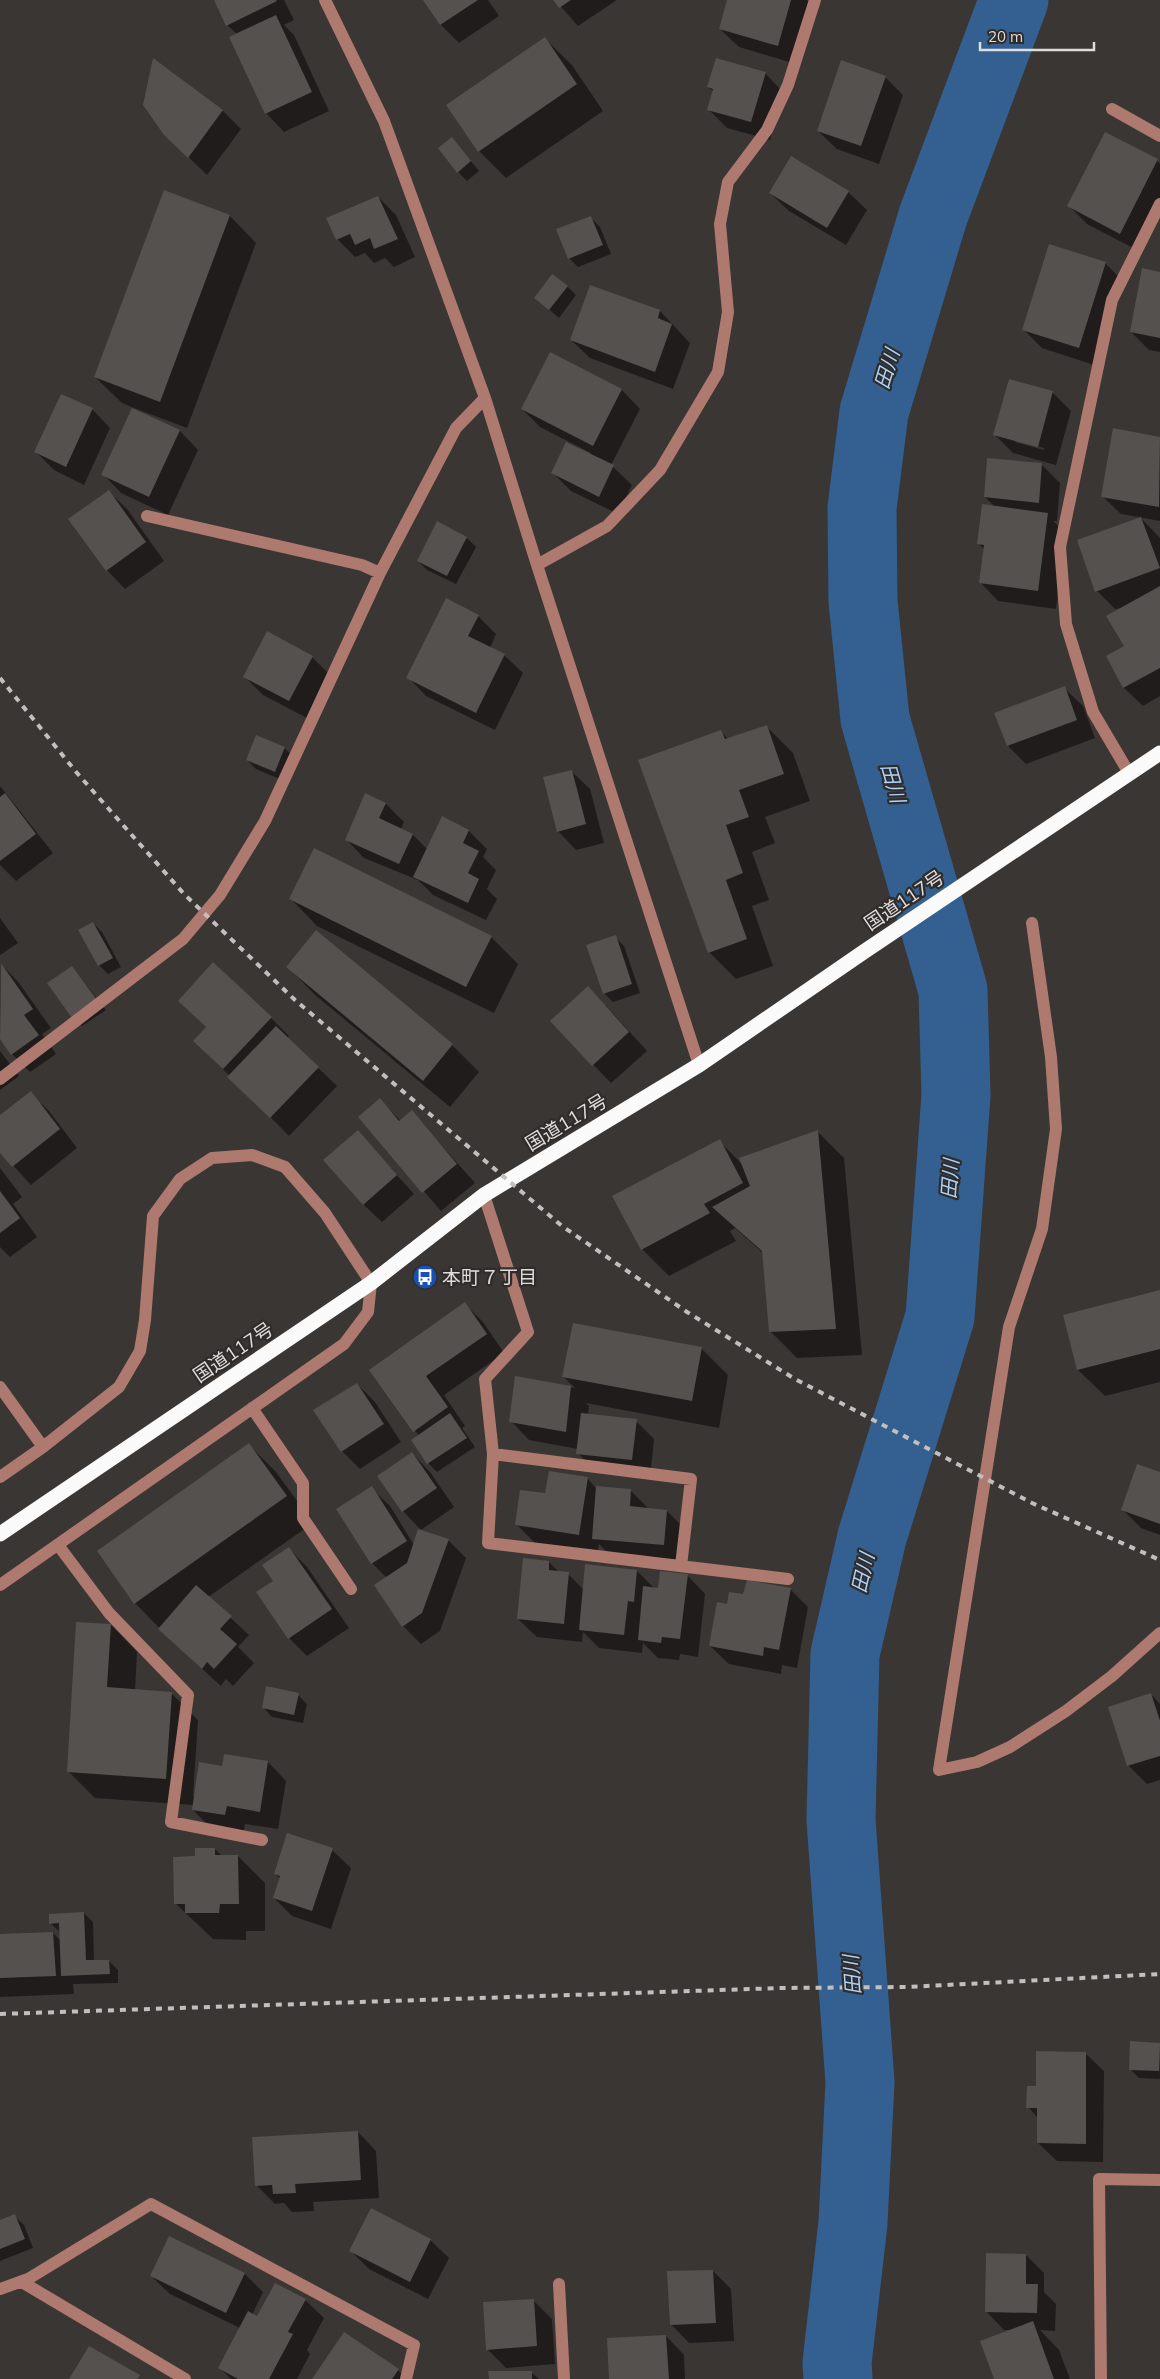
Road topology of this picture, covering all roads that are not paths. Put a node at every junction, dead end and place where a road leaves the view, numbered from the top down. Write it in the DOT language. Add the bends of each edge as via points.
graph roads {
  1 [pos="325,0"];
  2 [pos="814,0"];
  3 [pos="1112,110"];
  4 [pos="1160,136"];
  5 [pos="1160,204"];
  6 [pos="485,398"];
  7 [pos="147,516"];
  8 [pos="537,565"];
  9 [pos="380,573"];
  10 [pos="1160,753"];
  11 [pos="1129,773"];
  12 [pos="1032,923"];
  13 [pos="699,1065"];
  14 [pos="0,1079"];
  15 [pos="484,1195"];
  16 [pos="372,1283"];
  17 [pos="0,1387"];
  18 [pos="252,1408"];
  19 [pos="43,1447"];
  20 [pos="493,1454"];
  21 [pos="0,1477"];
  22 [pos="0,1534"];
  23 [pos="58,1545"];
  24 [pos="681,1566"];
  25 [pos="788,1579"];
  26 [pos="0,1584"];
  27 [pos="351,1588"];
  28 [pos="1160,1633"];
  29 [pos="262,1840"];
  30 [pos="1160,2180"];
  31 [pos="22,2282"];
  32 [pos="559,2284"];
  33 [pos="0,2289"];
  34 [pos="186,2379"];
  35 [pos="406,2379"];
  36 [pos="564,2379"];
  37 [pos="1101,2379"];
  1 -- 6 [label="street" via="384,121"];
  2 -- 8 [label="street" via="788,85 767,130 728,182 720,224 728,312 718,372 660,470 607,526"];
  3 -- 4 [label="street"];
  5 -- 11 [label="street" via="1112,300 1060,547 1066,624 1093,712"];
  6 -- 8 [label="street"];
  6 -- 9 [label="street" via="456,428"];
  7 -- 9 [label="street" via="362,565"];
  8 -- 13 [label="street"];
  9 -- 14 [label="street" via="265,821 220,895 183,939"];
  10 -- 11 [label="highway, 国道117号"];
  11 -- 13 [label="highway, 国道117号"];
  12 -- 28 [label="street" via="1051,1057 1056,1130 1042,1229 1009,1327 939,1770 986,1758 1010,1747 1066,1712"];
  13 -- 15 [label="highway, 国道117号"];
  15 -- 16 [label="highway, 国道117号"];
  15 -- 20 [label="street" via="528,1332 485,1379"];
  16 -- 18 [label="street" via="368,1312 344,1344"];
  16 -- 19 [label="street" via="325,1213 285,1167 252,1155 212,1158 180,1179 153,1216 140,1351 119,1387"];
  16 -- 22 [label="highway, 国道117号"];
  17 -- 19 [label="street"];
  18 -- 23 [label="street"];
  18 -- 27 [label="street" via="303,1483 303,1518"];
  19 -- 21 [label="street"];
  20 -- 24 [label="street" via="488,1543"];
  20 -- 24 [label="street" via="691,1479"];
  23 -- 26 [label="street"];
  23 -- 29 [label="street" via="109,1613 188,1695 171,1822"];
  24 -- 25 [label="street"];
  30 -- 37 [label="street" via="1099,2179"];
  31 -- 33 [label="street"];
  31 -- 34 [label="street"];
  31 -- 35 [label="street" via="151,2204 414,2345"];
  32 -- 36 [label="street"];
}
